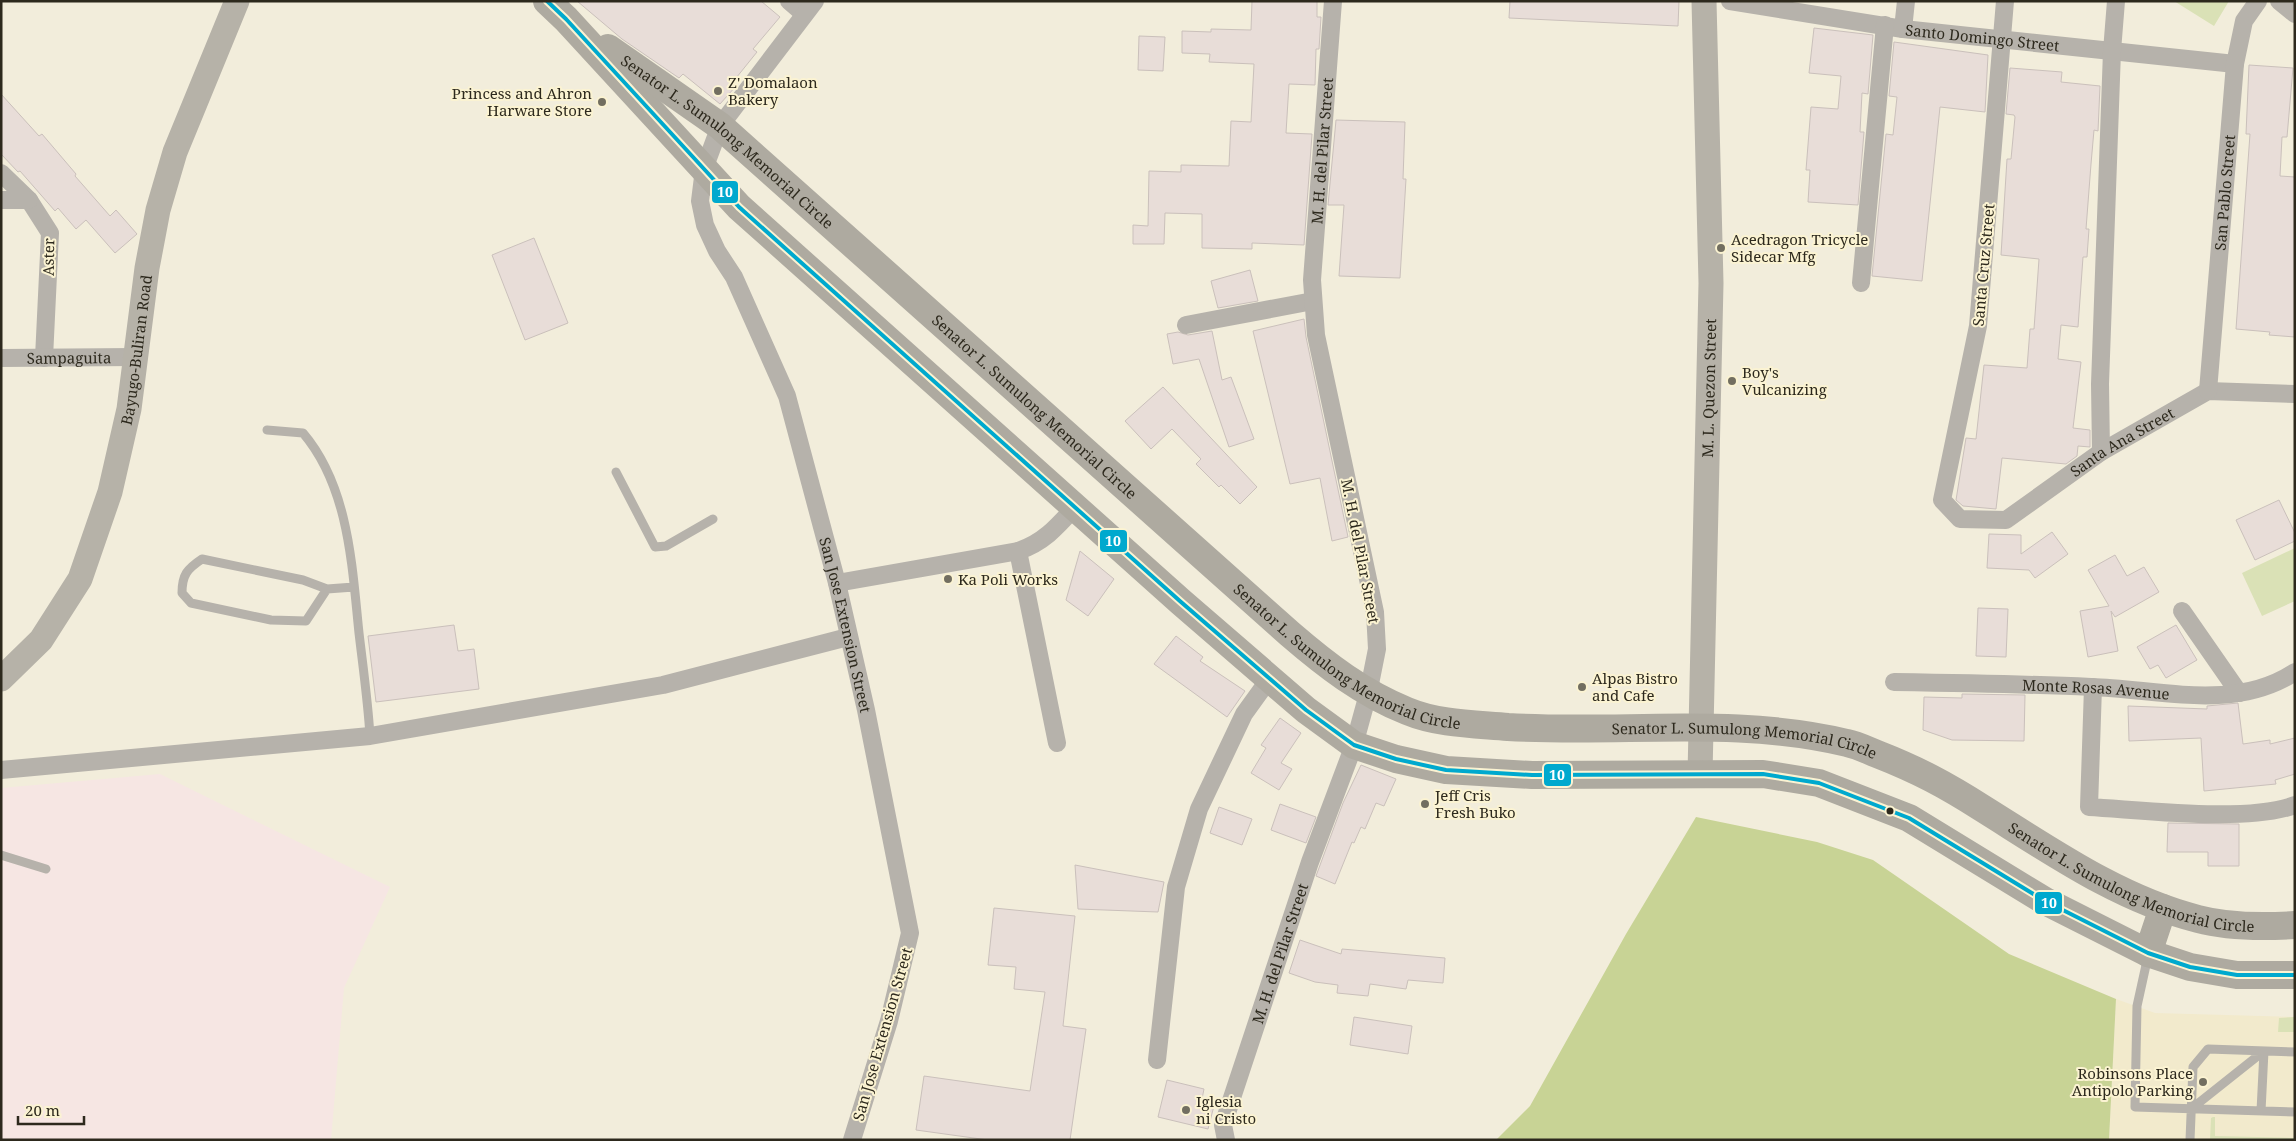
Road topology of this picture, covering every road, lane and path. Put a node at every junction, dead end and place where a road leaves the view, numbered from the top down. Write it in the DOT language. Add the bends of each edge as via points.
graph roads {
  1 [pos="237,1"];
  2 [pos="789,1"];
  3 [pos="1333,1"];
  4 [pos="1704,1"];
  5 [pos="1730,1"];
  6 [pos="1906,1"];
  7 [pos="2005,1"];
  8 [pos="2116,1"];
  9 [pos="2258,1"];
  10 [pos="2279,1"];
  11 [pos="810,8"];
  12 [pos="556,10"];
  13 [pos="2295,14"];
  14 [pos="1885,25"];
  15 [pos="1903,29"];
  16 [pos="2001,41"];
  17 [pos="2112,52"];
  18 [pos="2235,64"];
  19 [pos="720,126"];
  20 [pos="704,169"];
  21 [pos="1,173"];
  22 [pos="1,200"];
  23 [pos="29,200"];
  24 [pos="1861,283"];
  25 [pos="1314,301"];
  26 [pos="1186,325"];
  27 [pos="136,357"];
  28 [pos="1,358"];
  29 [pos="44,358"];
  30 [pos="2208,391"];
  31 [pos="2295,394"];
  32 [pos="268,430"];
  33 [pos="2101,452"];
  34 [pos="616,472"];
  35 [pos="1075,507"];
  36 [pos="713,519"];
  37 [pos="1960,519"];
  38 [pos="1018,551"];
  39 [pos="837,583"];
  40 [pos="354,587"];
  41 [pos="327,589"];
  42 [pos="2182,611"];
  43 [pos="848,637"];
  44 [pos="2295,672"];
  45 [pos="1270,678"];
  46 [pos="1,679"];
  47 [pos="1894,682"];
  48 [pos="2093,687"];
  49 [pos="2239,693"];
  50 [pos="1368,694"];
  51 [pos="1700,728"];
  52 [pos="370,736"];
  53 [pos="1057,743"];
  54 [pos="1354,745"];
  55 [pos="1,770"];
  56 [pos="1700,774"];
  57 [pos="2295,805"];
  58 [pos="1,855"];
  59 [pos="46,869"];
  60 [pos="2163,908"];
  61 [pos="2295,925"];
  62 [pos="2148,953"];
  63 [pos="2295,975"];
  64 [pos="2264,1051"];
  65 [pos="2295,1052"];
  66 [pos="1157,1060"];
  67 [pos="2191,1109"];
  68 [pos="2260,1111"];
  69 [pos="2295,1112"];
  70 [pos="852,1140"];
  71 [pos="1226,1140"];
  72 [pos="2190,1140"];
  1 -- 27 [label="street, Bayugo-Buliran Road" via="175,152 158,210"];
  2 -- 11 [label="street"];
  3 -- 25 [label="street, M. H. del Pilar Street" via="1313,270"];
  4 -- 51 [label="street, M. L. Quezon Street" via="1711,283"];
  5 -- 14 [label="street, Santo Domingo Street"];
  6 -- 15 [label="street"];
  7 -- 16 [label="street, Santa Cruz Street"];
  8 -- 17 [label="street"];
  9 -- 18 [label="street, San Pablo Street" via="2244,21"];
  10 -- 13 [label="street"];
  11 -- 19 [label="street, San Jose Extension Street"];
  12 -- 19 [label="main road, Senator L. Sumulong Memorial Circle"];
  12 -- 20 [label="main road, Senator L. Sumulong Memorial Circle"];
  14 -- 15 [label="street, Santo Domingo Street"];
  14 -- 24 [label="street"];
  15 -- 16 [label="street, Santo Domingo Street"];
  16 -- 17 [label="street, Santo Domingo Street"];
  16 -- 37 [label="street, Santa Cruz Street" via="1978,326 1942,500"];
  17 -- 18 [label="street, Santo Domingo Street"];
  17 -- 33 [label="street" via="2100,374"];
  18 -- 30 [label="street, San Pablo Street"];
  19 -- 20 [label="street, San Jose Extension Street"];
  19 -- 50 [label="main road, Senator L. Sumulong Memorial Circle" via="1290,634 1330,668"];
  20 -- 35 [label="main road, Senator L. Sumulong Memorial Circle" via="739,208"];
  20 -- 39 [label="street, San Jose Extension Street" via="700,201 705,225 734,277 787,396"];
  21 -- 23 [label="street, Aster"];
  22 -- 23 [label="street"];
  23 -- 29 [label="street, Aster" via="50,233"];
  25 -- 26 [label="street"];
  25 -- 50 [label="street, M. H. del Pilar Street" via="1316,335 1375,612 1376,649"];
  27 -- 29 [label="street, Sampaguita"];
  27 -- 46 [label="street, Bayugo-Buliran Road" via="129,409 110,492 80,579 41,640"];
  28 -- 29 [label="street, Sampaguita"];
  30 -- 31 [label="street"];
  30 -- 33 [label="street, Santa Ana Street"];
  32 -- 40 [label="lane" via="303,433 316,448 340,504"];
  33 -- 37 [label="street, Santa Ana Street" via="2006,520"];
  34 -- 36 [label="lane" via="655,547 666,546"];
  35 -- 38 [label="street" via="1036,546"];
  35 -- 45 [label="main road, Senator L. Sumulong Memorial Circle"];
  38 -- 39 [label="street"];
  38 -- 53 [label="street"];
  39 -- 43 [label="street, San Jose Extension Street"];
  40 -- 41 [label="lane"];
  40 -- 52 [label="lane"];
  41 -- 41 [label="lane" via="302,580 202,559 189,567 182,578 182,593 191,603 270,620 306,621"];
  42 -- 49 [label="street"];
  43 -- 52 [label="street" via="663,686"];
  43 -- 70 [label="street, San Jose Extension Street" via="866,710 910,933 889,1021"];
  44 -- 49 [label="street, Monte Rosas Avenue" via="2277,684"];
  45 -- 54 [label="main road, Senator L. Sumulong Memorial Circle" via="1306,710"];
  45 -- 66 [label="street" via="1244,714 1196,818 1176,887"];
  47 -- 48 [label="street, Monte Rosas Avenue"];
  48 -- 49 [label="street, Monte Rosas Avenue" via="2211,696"];
  48 -- 57 [label="street" via="2089,807 2235,814 2282,810"];
  50 -- 51 [label="main road, Senator L. Sumulong Memorial Circle" via="1409,712 1452,723 1546,729"];
  50 -- 54 [label="street, M. H. del Pilar Street"];
  51 -- 56 [label="street, M. L. Quezon Street"];
  51 -- 60 [label="main road, Senator L. Sumulong Memorial Circle" via="1769,731 1848,743 1927,775 2095,878"];
  52 -- 55 [label="street"];
  54 -- 56 [label="main road, Senator L. Sumulong Memorial Circle" via="1396,760 1446,770 1532,774"];
  54 -- 71 [label="street, M. H. del Pilar Street" via="1310,862 1223,1125"];
  56 -- 62 [label="main road, Senator L. Sumulong Memorial Circle" via="1763,774 1819,783 1909,818 2045,902"];
  58 -- 59 [label="lane"];
  60 -- 61 [label="main road, Senator L. Sumulong Memorial Circle" via="2200,920 2236,925"];
  60 -- 62 [label="main road"];
  62 -- 63 [label="main road, Senator L. Sumulong Memorial Circle" via="2190,967 2236,975"];
  62 -- 67 [label="lane" via="2137,1006 2135,1107"];
  64 -- 65 [label="lane"];
  64 -- 67 [label="lane"];
  64 -- 67 [label="lane" via="2208,1049 2193,1067"];
  64 -- 68 [label="lane"];
  67 -- 68 [label="lane"];
  67 -- 72 [label="lane"];
  68 -- 69 [label="lane"];
}
